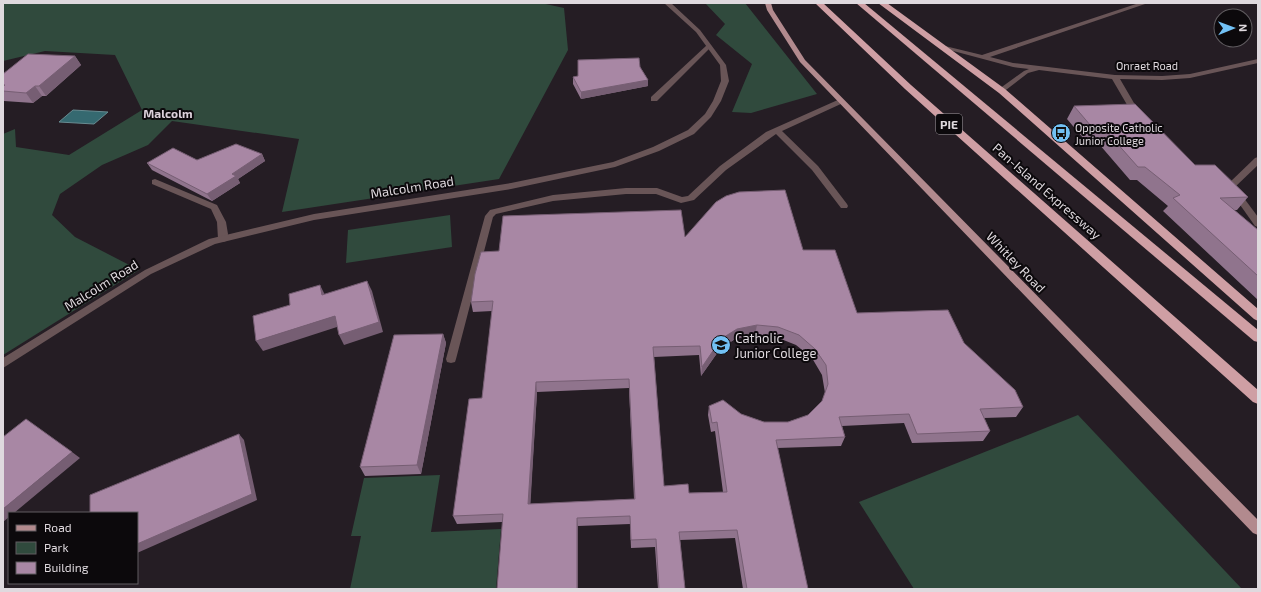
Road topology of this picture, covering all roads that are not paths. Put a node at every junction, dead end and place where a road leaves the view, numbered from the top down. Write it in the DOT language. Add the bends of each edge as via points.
graph roads {
  1 [pos="667,3"];
  2 [pos="768,3"];
  3 [pos="819,3"];
  4 [pos="860,3"];
  5 [pos="882,3"];
  6 [pos="1145,3"];
  7 [pos="709,46"];
  8 [pos="945,48"];
  9 [pos="984,57"];
  10 [pos="1258,61"];
  11 [pos="1036,69"];
  12 [pos="1115,77"];
  13 [pos="1002,91"];
  14 [pos="654,99"];
  15 [pos="840,101"];
  16 [pos="1142,124"];
  17 [pos="777,130"];
  18 [pos="1258,160"];
  19 [pos="155,182"];
  20 [pos="844,206"];
  21 [pos="1258,224"];
  22 [pos="223,239"];
  23 [pos="1258,316"];
  24 [pos="1258,337"];
  25 [pos="451,360"];
  26 [pos="3,364"];
  27 [pos="1258,398"];
  28 [pos="1258,529"];
  1 -- 7 [label="street, Malcolm Road" via="698,30"];
  2 -- 15 [label="main road, Whitley Road" via="802,61"];
  3 -- 27 [label="highway, Pan-Island Expressway / PIE" via="908,87"];
  4 -- 24 [label="highway, Pan-Island Expressway / PIE"];
  5 -- 8 [label="highway"];
  6 -- 9 [label="street"];
  7 -- 14 [label="street"];
  7 -- 22 [label="street, Malcolm Road" via="723,65 725,81 717,102 692,132 656,149 615,164 519,185 314,217"];
  8 -- 9 [label="street, Onraet Road"];
  8 -- 13 [label="highway"];
  9 -- 11 [label="street, Onraet Road"];
  10 -- 12 [label="street, Onraet Road" via="1190,76"];
  11 -- 12 [label="street, Onraet Road"];
  11 -- 13 [label="street" via="1026,72"];
  12 -- 16 [label="street"];
  13 -- 23 [label="highway"];
  15 -- 17 [label="street"];
  15 -- 28 [label="main road, Whitley Road"];
  17 -- 20 [label="street" via="815,168"];
  17 -- 25 [label="street" via="723,168 691,198 681,200 657,191 626,191 553,198 493,212 488,216"];
  18 -- 21 [label="street" via="1228,185"];
  19 -- 22 [label="street" via="214,208 224,228"];
  22 -- 26 [label="street, Malcolm Road" via="148,272"];
}
